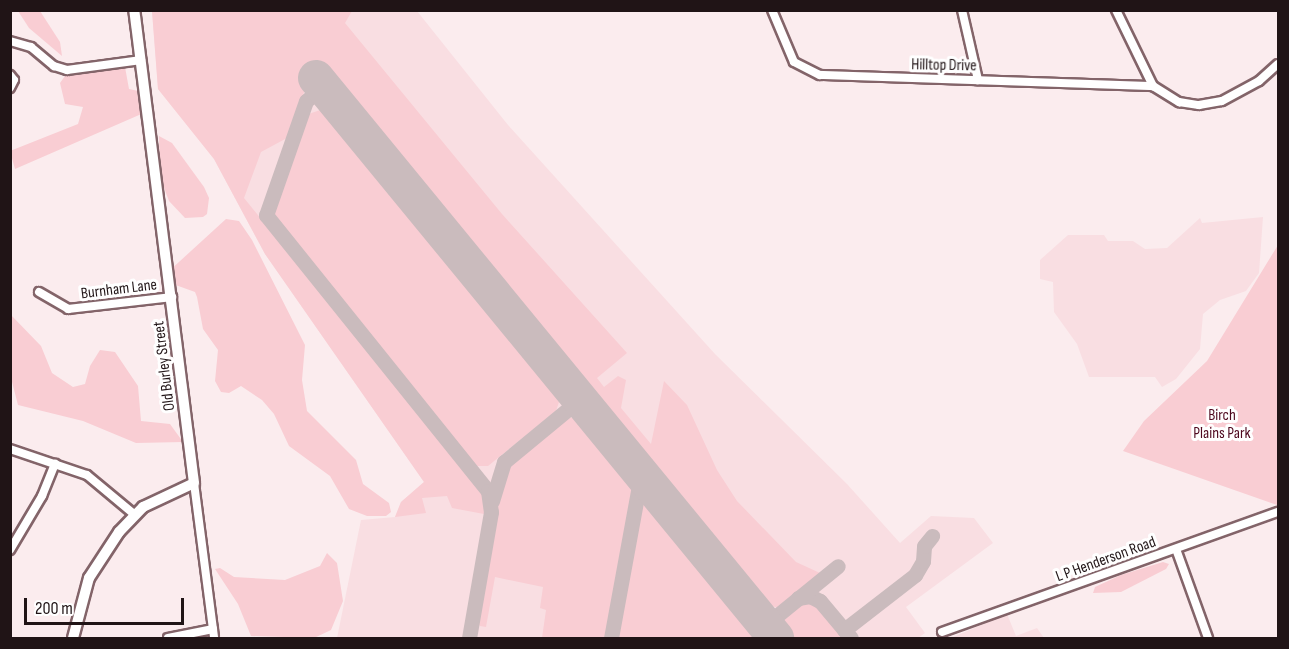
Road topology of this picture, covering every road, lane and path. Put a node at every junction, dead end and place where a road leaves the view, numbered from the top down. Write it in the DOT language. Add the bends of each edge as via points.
graph roads {
  1 [pos="134,10"];
  2 [pos="772,10"];
  3 [pos="962,10"];
  4 [pos="1116,10"];
  5 [pos="10,40"];
  6 [pos="141,60"];
  7 [pos="1278,64"];
  8 [pos="10,75"];
  9 [pos="978,80"];
  10 [pos="1153,86"];
  11 [pos="10,87"];
  12 [pos="39,292"];
  13 [pos="172,297"];
  14 [pos="10,449"];
  15 [pos="55,464"];
  16 [pos="194,483"];
  17 [pos="1278,512"];
  18 [pos="135,515"];
  19 [pos="1176,549"];
  20 [pos="10,550"];
  21 [pos="213,629"];
  22 [pos="942,632"];
  23 [pos="73,639"];
  24 [pos="168,639"];
  25 [pos="214,639"];
  26 [pos="1208,639"];
  1 -- 6 [label="main road, Old Burley Street"];
  2 -- 9 [label="street, Hilltop Drive" via="794,62 812,73"];
  3 -- 9 [label="street"];
  4 -- 10 [label="street"];
  5 -- 6 [label="street" via="32,47 54,66 66,70"];
  6 -- 13 [label="main road, Old Burley Street"];
  7 -- 10 [label="street" via="1259,81 1212,104 1179,102"];
  8 -- 11 [label="street" via="14,80"];
  9 -- 10 [label="street, Hilltop Drive"];
  12 -- 13 [label="street, Burnham Lane" via="68,309"];
  13 -- 16 [label="main road, Old Burley Street"];
  14 -- 15 [label="street"];
  15 -- 18 [label="street" via="98,481"];
  15 -- 20 [label="street" via="42,496"];
  16 -- 18 [label="main road" via="162,496"];
  16 -- 21 [label="street, Old Burley Street"];
  17 -- 19 [label="street, L P Henderson Road"];
  18 -- 23 [label="main road" via="93,572 82,596"];
  19 -- 22 [label="street, L P Henderson Road"];
  19 -- 26 [label="street"];
  21 -- 24 [label="street"];
  21 -- 25 [label="street, Old Burley Street"];
}
